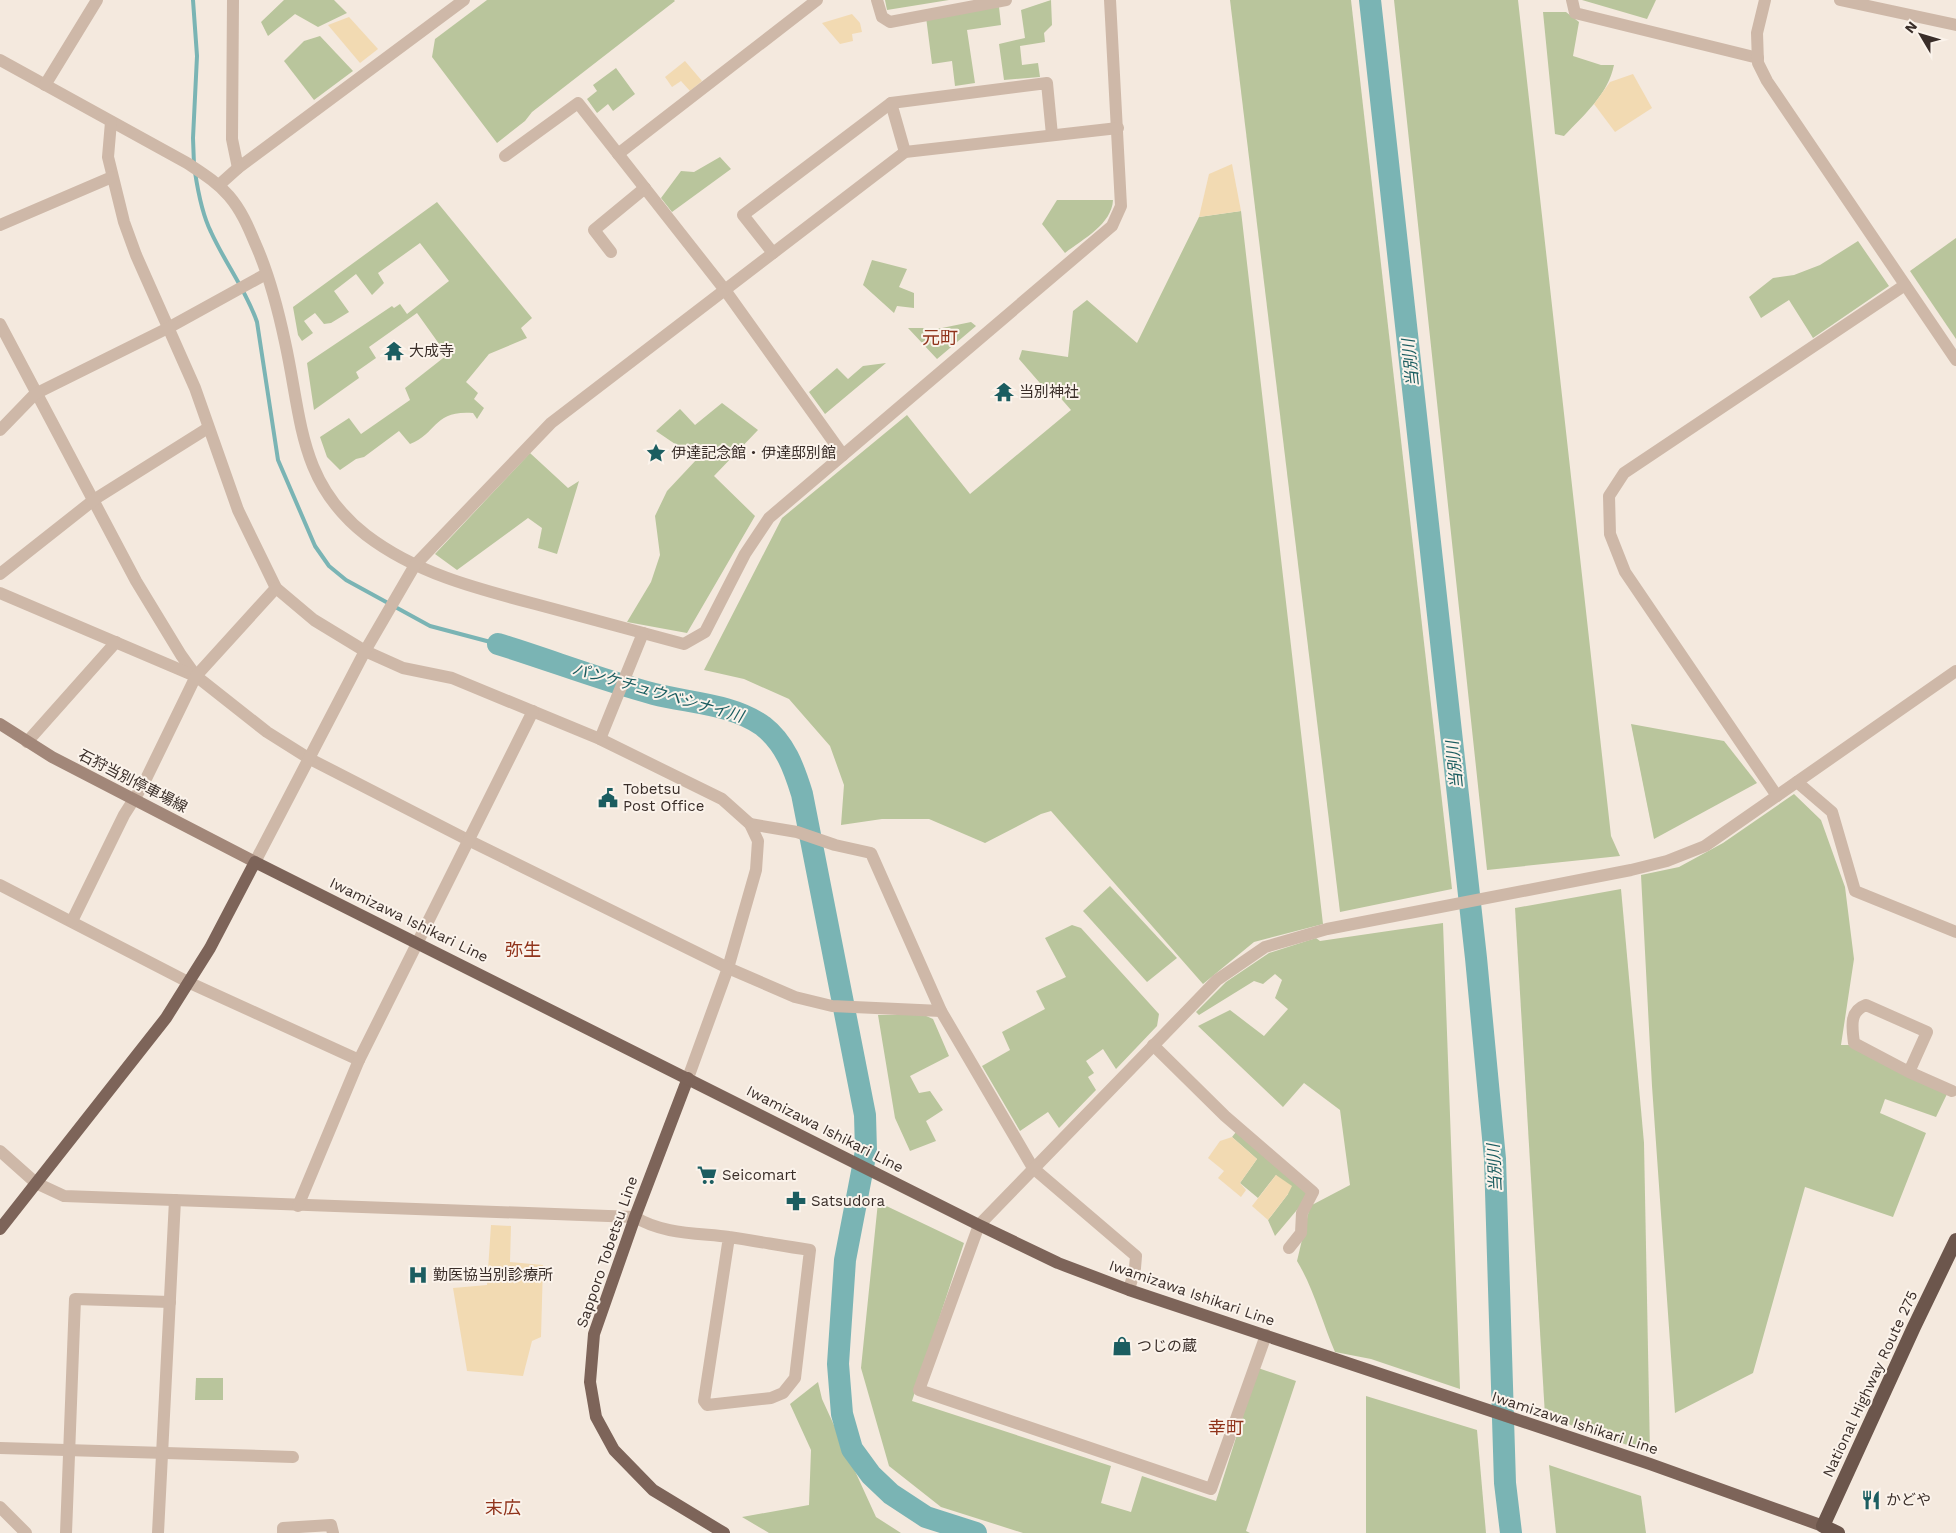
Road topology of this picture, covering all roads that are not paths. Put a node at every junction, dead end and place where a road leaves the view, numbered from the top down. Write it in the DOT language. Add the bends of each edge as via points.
graph roads {
  1 [pos="97,0"];
  2 [pos="233,0"];
  3 [pos="464,0"];
  4 [pos="817,0"];
  5 [pos="876,0"];
  6 [pos="1006,0"];
  7 [pos="1110,0"];
  8 [pos="1572,0"];
  9 [pos="1765,0"];
  10 [pos="1840,0"];
  11 [pos="1956,26"];
  12 [pos="1758,58"];
  13 [pos="0,60"];
  14 [pos="45,85"];
  15 [pos="891,102"];
  16 [pos="111,122"];
  17 [pos="1118,128"];
  18 [pos="1052,135"];
  19 [pos="905,152"];
  20 [pos="618,154"];
  21 [pos="505,156"];
  22 [pos="238,168"];
  23 [pos="112,177"];
  24 [pos="214,181"];
  25 [pos="645,188"];
  26 [pos="0,225"];
  27 [pos="611,252"];
  28 [pos="773,253"];
  29 [pos="266,274"];
  30 [pos="1905,286"];
  31 [pos="724,290"];
  32 [pos="0,324"];
  33 [pos="168,328"];
  34 [pos="1956,360"];
  35 [pos="35,394"];
  36 [pos="208,428"];
  37 [pos="0,430"];
  38 [pos="843,455"];
  39 [pos="94,499"];
  40 [pos="415,565"];
  41 [pos="0,574"];
  42 [pos="276,588"];
  43 [pos="0,593"];
  44 [pos="643,633"];
  45 [pos="116,642"];
  46 [pos="365,651"];
  47 [pos="1956,671"];
  48 [pos="196,676"];
  49 [pos="533,711"];
  50 [pos="0,724"];
  51 [pos="600,739"];
  52 [pos="27,742"];
  53 [pos="310,759"];
  54 [pos="1797,782"];
  55 [pos="1777,796"];
  56 [pos="134,800"];
  57 [pos="750,824"];
  58 [pos="468,840"];
  59 [pos="255,862"];
  60 [pos="0,885"];
  61 [pos="72,921"];
  62 [pos="1956,932"];
  63 [pos="416,942"];
  64 [pos="728,968"];
  65 [pos="190,983"];
  66 [pos="941,1011"];
  67 [pos="1153,1045"];
  68 [pos="359,1060"];
  69 [pos="1909,1072"];
  70 [pos="688,1078"];
  71 [pos="1955,1088"];
  72 [pos="0,1151"];
  73 [pos="1033,1168"];
  74 [pos="36,1183"];
  75 [pos="175,1200"];
  76 [pos="298,1206"];
  77 [pos="635,1217"];
  78 [pos="979,1226"];
  79 [pos="0,1229"];
  80 [pos="729,1238"];
  81 [pos="1956,1240"];
  82 [pos="1289,1248"];
  83 [pos="1130,1290"];
  84 [pos="170,1302"];
  85 [pos="1266,1335"];
  86 [pos="0,1448"];
  87 [pos="68,1450"];
  88 [pos="162,1452"];
  89 [pos="293,1457"];
  90 [pos="0,1507"];
  91 [pos="1822,1529"];
  92 [pos="26,1533"];
  93 [pos="66,1533"];
  94 [pos="158,1533"];
  95 [pos="283,1533"];
  96 [pos="333,1533"];
  97 [pos="724,1533"];
  98 [pos="1838,1533"];
  1 -- 14 [label="street"];
  2 -- 22 [label="street" via="232,139"];
  3 -- 22 [label="street"];
  4 -- 20 [label="street"];
  5 -- 6 [label="street" via="882,17 890,22"];
  7 -- 17 [label="street"];
  8 -- 12 [label="street" via="1575,13"];
  9 -- 12 [label="street" via="1757,32"];
  10 -- 11 [label="street"];
  12 -- 30 [label="street" via="1772,88"];
  13 -- 14 [label="street"];
  14 -- 16 [label="street"];
  15 -- 18 [label="street" via="1047,83"];
  15 -- 19 [label="street"];
  15 -- 28 [label="street" via="743,215"];
  16 -- 23 [label="street" via="108,157"];
  16 -- 24 [label="street"];
  17 -- 18 [label="street"];
  17 -- 38 [label="street" via="1122,206 1112,226"];
  18 -- 19 [label="street"];
  19 -- 28 [label="street"];
  20 -- 21 [label="street" via="578,103"];
  20 -- 25 [label="street"];
  22 -- 24 [label="street"];
  23 -- 26 [label="street"];
  23 -- 33 [label="street" via="136,255"];
  24 -- 29 [label="street" via="239,209"];
  25 -- 27 [label="street" via="594,230"];
  25 -- 31 [label="street"];
  28 -- 31 [label="street"];
  29 -- 33 [label="street"];
  29 -- 40 [label="street" via="285,342 303,440 316,474 349,521"];
  30 -- 34 [label="street"];
  30 -- 55 [label="street" via="1624,474 1609,496 1610,534 1625,572"];
  31 -- 38 [label="street"];
  31 -- 40 [label="street" via="551,423"];
  32 -- 35 [label="street"];
  33 -- 35 [label="street"];
  33 -- 36 [label="street" via="195,388"];
  35 -- 37 [label="street"];
  35 -- 39 [label="street"];
  36 -- 39 [label="street"];
  36 -- 42 [label="street" via="238,510"];
  38 -- 44 [label="street" via="769,518 705,632 684,644"];
  39 -- 41 [label="street"];
  39 -- 48 [label="street" via="154,613"];
  40 -- 44 [label="street" via="458,583"];
  40 -- 46 [label="street"];
  42 -- 46 [label="street" via="314,620"];
  42 -- 48 [label="street"];
  43 -- 45 [label="street"];
  44 -- 51 [label="street"];
  45 -- 48 [label="street"];
  45 -- 52 [label="street"];
  46 -- 49 [label="street" via="403,668 452,678"];
  46 -- 53 [label="street"];
  47 -- 54 [label="street"];
  48 -- 53 [label="street" via="267,732"];
  48 -- 56 [label="street"];
  49 -- 51 [label="street"];
  49 -- 58 [label="street"];
  50 -- 52 [label="main road, 石狩当別停車場線"];
  51 -- 57 [label="street" via="722,799"];
  52 -- 56 [label="main road, 石狩当別停車場線"];
  53 -- 58 [label="street"];
  53 -- 59 [label="street"];
  54 -- 55 [label="street"];
  54 -- 62 [label="street" via="1832,812 1855,891"];
  55 -- 67 [label="street" via="1706,846 1667,861 1327,929 1265,947 1216,980"];
  56 -- 59 [label="main road, 石狩当別停車場線"];
  56 -- 61 [label="street"];
  57 -- 64 [label="street" via="758,841 758,863"];
  57 -- 66 [label="street" via="796,832 872,853"];
  58 -- 63 [label="street"];
  58 -- 64 [label="street"];
  59 -- 63 [label="main road, Iwamizawa Ishikari Line"];
  59 -- 65 [label="main road"];
  60 -- 61 [label="street"];
  61 -- 65 [label="street"];
  63 -- 68 [label="street"];
  63 -- 70 [label="main road, Iwamizawa Ishikari Line"];
  64 -- 66 [label="street" via="795,997 832,1006"];
  64 -- 70 [label="street"];
  65 -- 68 [label="street"];
  65 -- 74 [label="main road"];
  66 -- 73 [label="street"];
  67 -- 73 [label="street"];
  67 -- 82 [label="street" via="1225,1116 1313,1192 1302,1213 1301,1232"];
  68 -- 76 [label="street"];
  69 -- 69 [label="street" via="1927,1032 1866,1005 1859,1007 1853,1017 1854,1043"];
  69 -- 71 [label="street"];
  70 -- 77 [label="main road, Sapporo Tobetsu Line"];
  70 -- 78 [label="main road, Iwamizawa Ishikari Line"];
  72 -- 74 [label="street"];
  73 -- 78 [label="street"];
  73 -- 83 [label="street" via="1136,1256"];
  74 -- 75 [label="street" via="64,1196"];
  74 -- 79 [label="main road"];
  75 -- 76 [label="street"];
  75 -- 84 [label="street"];
  76 -- 77 [label="street"];
  77 -- 80 [label="street" via="650,1226"];
  77 -- 97 [label="main road, Sapporo Tobetsu Line" via="594,1334 590,1382 596,1417 614,1450 652,1490"];
  78 -- 83 [label="main road, Iwamizawa Ishikari Line" via="1058,1263"];
  78 -- 85 [label="street" via="919,1390 1211,1489"];
  80 -- 80 [label="street" via="810,1250 795,1378 783,1393 771,1398 707,1405 704,1401"];
  81 -- 91 [label="highway, National Highway Route 275"];
  83 -- 85 [label="main road, Iwamizawa Ishikari Line"];
  84 -- 87 [label="street" via="75,1299"];
  84 -- 88 [label="street"];
  85 -- 91 [label="main road, Iwamizawa Ishikari Line" via="1650,1464"];
  86 -- 87 [label="street"];
  87 -- 88 [label="street"];
  87 -- 93 [label="street"];
  88 -- 89 [label="street"];
  88 -- 94 [label="street"];
  90 -- 92 [label="street"];
  91 -- 98 [label="highway"];
  95 -- 96 [label="street" via="284,1528 331,1525"];
}
